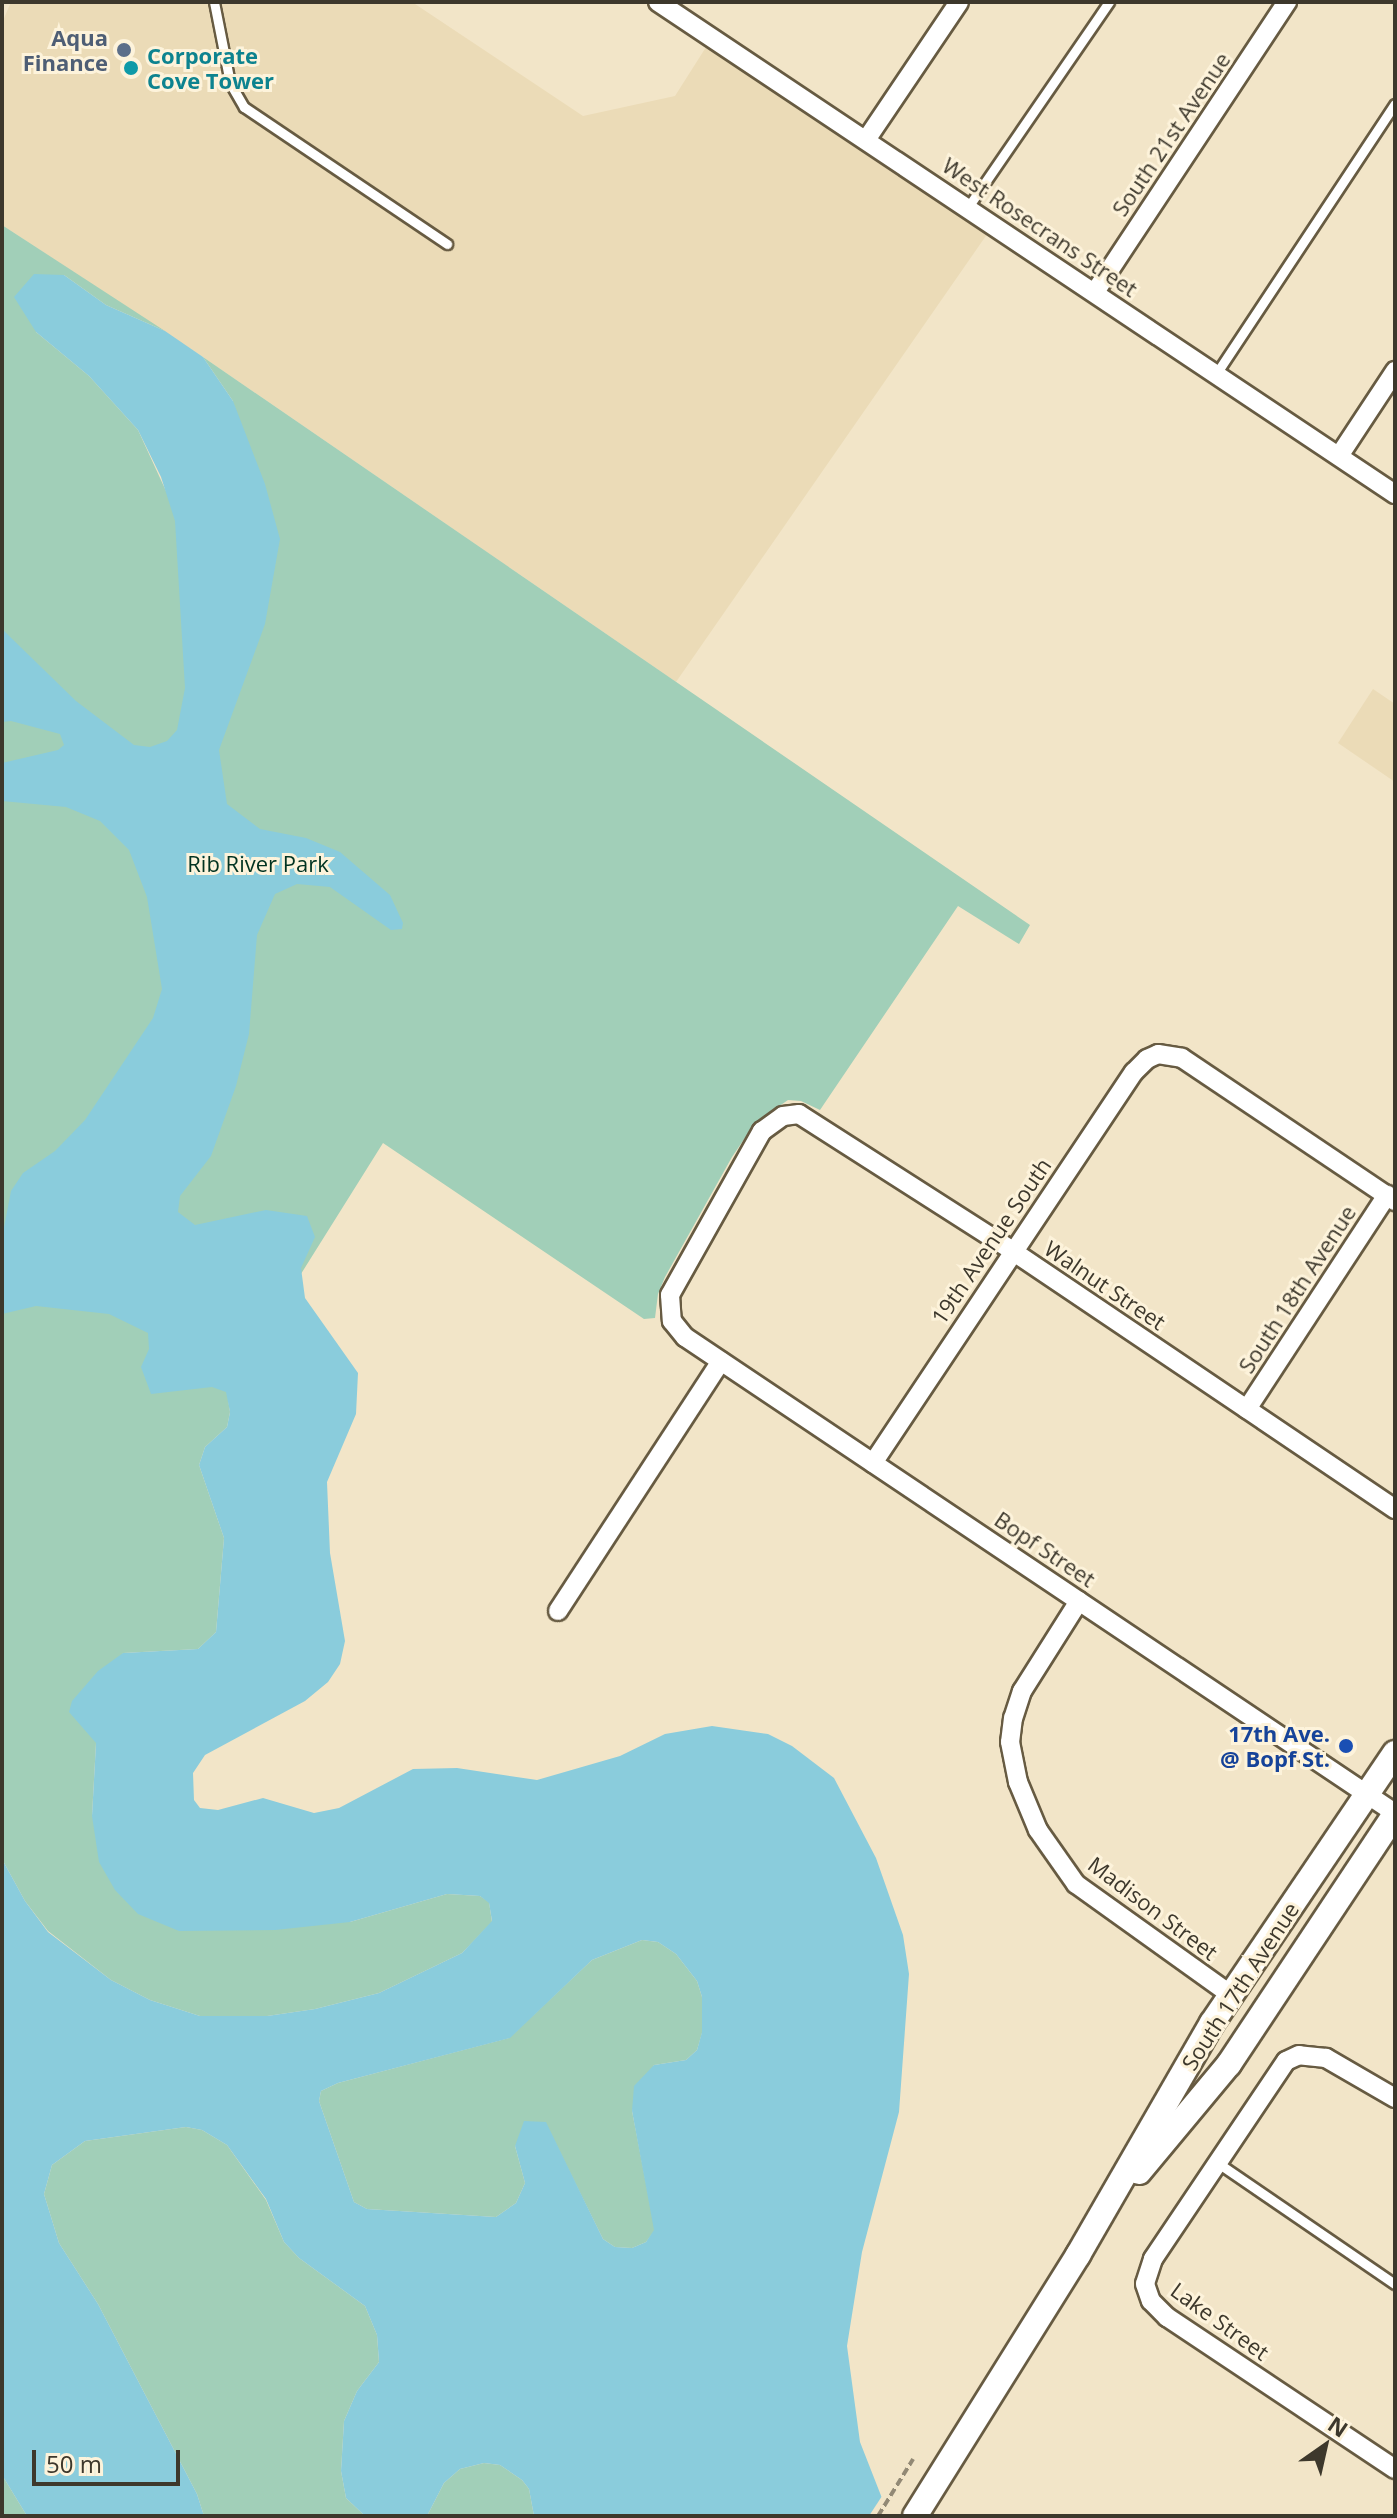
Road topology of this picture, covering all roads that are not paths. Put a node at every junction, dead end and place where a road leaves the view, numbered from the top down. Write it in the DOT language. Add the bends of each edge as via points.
graph roads {
  1 [pos="214,2"];
  2 [pos="658,2"];
  3 [pos="959,2"];
  4 [pos="1109,2"];
  5 [pos="1287,2"];
  6 [pos="677,7"];
  7 [pos="1395,104"];
  8 [pos="866,140"];
  9 [pos="968,207"];
  10 [pos="447,244"];
  11 [pos="1095,292"];
  12 [pos="1395,371"];
  13 [pos="1216,375"];
  14 [pos="1339,456"];
  15 [pos="1395,494"];
  16 [pos="1391,1198"];
  17 [pos="1013,1251"];
  18 [pos="672,1321"];
  19 [pos="721,1361"];
  20 [pos="1247,1409"];
  21 [pos="873,1463"];
  22 [pos="1395,1509"];
  23 [pos="1079,1601"];
  24 [pos="558,1611"];
  25 [pos="1395,1753"];
  26 [pos="1367,1794"];
  27 [pos="1395,1814"];
  28 [pos="1231,1995"];
  29 [pos="1395,2098"];
  30 [pos="1218,2163"];
  31 [pos="1095,2227"];
  32 [pos="1395,2284"];
  33 [pos="1395,2469"];
  34 [pos="915,2516"];
  1 -- 10 [label="lane" via="230,83 244,107"];
  2 -- 6 [label="street, West Rosecrans Street"];
  3 -- 8 [label="street"];
  4 -- 9 [label="lane"];
  5 -- 11 [label="street, South 21st Avenue"];
  6 -- 8 [label="street, West Rosecrans Street"];
  7 -- 13 [label="lane"];
  8 -- 9 [label="street, West Rosecrans Street"];
  9 -- 11 [label="street, West Rosecrans Street"];
  11 -- 13 [label="street, West Rosecrans Street"];
  12 -- 14 [label="street"];
  13 -- 14 [label="street, West Rosecrans Street"];
  14 -- 15 [label="street, West Rosecrans Street"];
  16 -- 17 [label="street, 19th Avenue South" via="1182,1058 1158,1054 1134,1072"];
  16 -- 20 [label="street, South 18th Avenue"];
  17 -- 18 [label="street, Walnut Street" via="812,1119 783,1116 762,1131 670,1295"];
  17 -- 20 [label="street, Walnut Street"];
  17 -- 21 [label="street, 19th Avenue South"];
  18 -- 19 [label="street, Bopf Street" via="685,1337"];
  19 -- 21 [label="street, Bopf Street"];
  19 -- 24 [label="street"];
  20 -- 22 [label="street, Walnut Street"];
  21 -- 23 [label="street, Bopf Street"];
  23 -- 26 [label="street, Bopf Street"];
  23 -- 28 [label="street, Madison Street" via="1022,1691 1010,1742 1018,1782 1045,1841 1076,1884"];
  25 -- 26 [label="main road, South 17th Avenue"];
  26 -- 27 [label="street, Bopf Street"];
  26 -- 28 [label="main road, South 17th Avenue"];
  27 -- 31 [label="main road, South 17th Avenue" via="1234,2057"];
  28 -- 31 [label="main road, South 17th Avenue"];
  29 -- 30 [label="street" via="1338,2062 1299,2055 1278,2069"];
  30 -- 32 [label="lane"];
  30 -- 33 [label="street, Lake Street" via="1150,2265 1145,2284 1151,2301 1167,2317"];
  31 -- 34 [label="main road, South 17th Avenue"];
}
